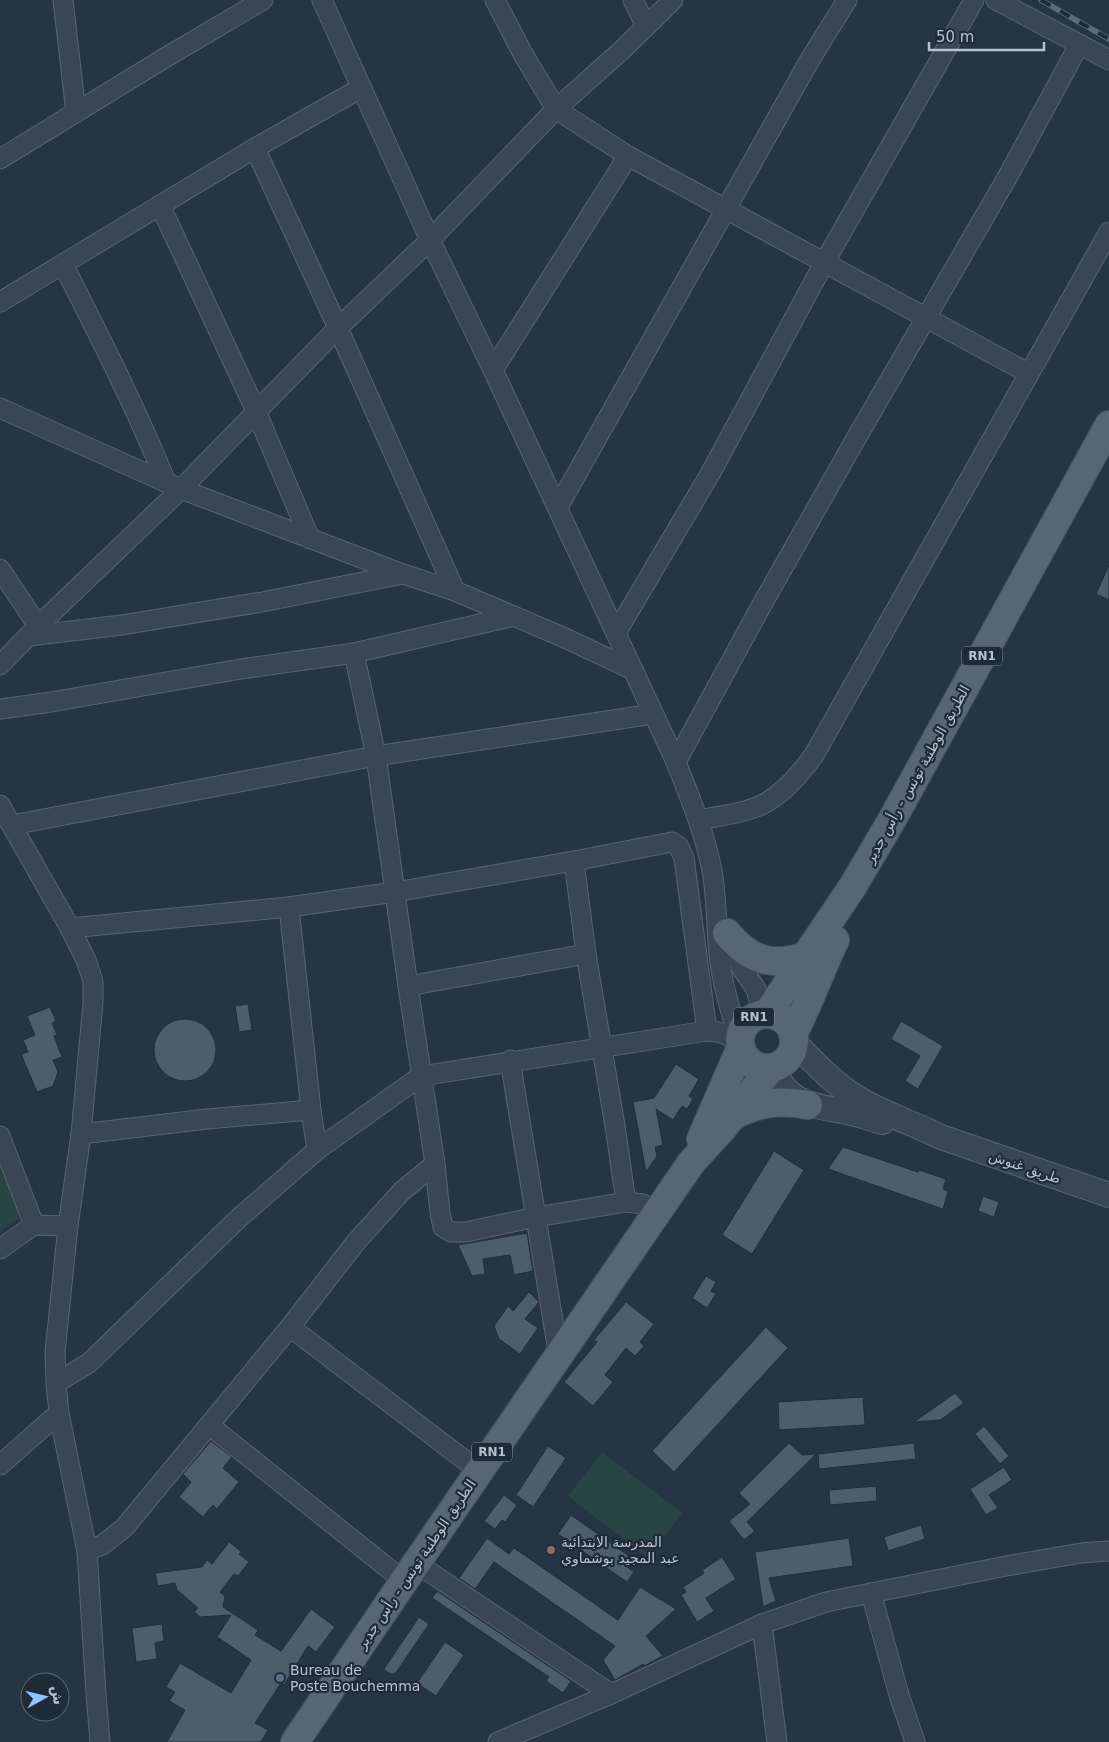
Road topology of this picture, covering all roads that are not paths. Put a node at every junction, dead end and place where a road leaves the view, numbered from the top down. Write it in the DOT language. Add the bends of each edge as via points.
graph roads {
  1 [pos="63,0"];
  2 [pos="263,0"];
  3 [pos="322,0"];
  4 [pos="496,0"];
  5 [pos="633,0"];
  6 [pos="673,0"];
  7 [pos="847,0"];
  8 [pos="974,0"];
  9 [pos="996,0"];
  10 [pos="646,26"];
  11 [pos="1080,45"];
  12 [pos="1109,60"];
  13 [pos="362,88"];
  14 [pos="556,109"];
  15 [pos="76,113"];
  16 [pos="255,148"];
  17 [pos="628,156"];
  18 [pos="0,159"];
  19 [pos="160,205"];
  20 [pos="725,210"];
  21 [pos="1109,232"];
  22 [pos="430,240"];
  23 [pos="824,263"];
  24 [pos="63,264"];
  25 [pos="0,302"];
  26 [pos="926,317"];
  27 [pos="338,328"];
  28 [pos="493,370"];
  29 [pos="1028,373"];
  30 [pos="0,408"];
  31 [pos="256,411"];
  32 [pos="1109,425"];
  33 [pos="173,486"];
  34 [pos="558,507"];
  35 [pos="310,539"];
  36 [pos="0,569"];
  37 [pos="403,574"];
  38 [pos="455,591"];
  39 [pos="514,616"];
  40 [pos="34,631"];
  41 [pos="616,632"];
  42 [pos="354,653"];
  43 [pos="0,665"];
  44 [pos="633,670"];
  45 [pos="0,709"];
  46 [pos="653,714"];
  47 [pos="376,756"];
  48 [pos="676,762"];
  49 [pos="0,804"];
  50 [pos="698,820"];
  51 [pos="12,825"];
  52 [pos="574,861"];
  53 [pos="853,886"];
  54 [pos="395,892"];
  55 [pos="716,896"];
  56 [pos="290,907"];
  57 [pos="70,928"];
  58 [pos="727,932"];
  59 [pos="586,954"];
  60 [pos="808,954"];
  61 [pos="408,986"];
  62 [pos="765,1014"];
  63 [pos="707,1031"];
  64 [pos="794,1038"];
  65 [pos="740,1045"];
  66 [pos="601,1047"];
  67 [pos="510,1060"];
  68 [pos="772,1068"];
  69 [pos="421,1076"];
  70 [pos="808,1105"];
  71 [pos="311,1110"];
  72 [pos="733,1115"];
  73 [pos="81,1134"];
  74 [pos="0,1136"];
  75 [pos="941,1137"];
  76 [pos="317,1150"];
  77 [pos="434,1164"];
  78 [pos="691,1164"];
  79 [pos="1109,1195"];
  80 [pos="626,1202"];
  81 [pos="656,1215"];
  82 [pos="536,1217"];
  83 [pos="34,1225"];
  84 [pos="68,1226"];
  85 [pos="0,1248"];
  86 [pos="290,1327"];
  87 [pos="559,1357"];
  88 [pos="56,1383"];
  89 [pos="59,1413"];
  90 [pos="209,1425"];
  91 [pos="0,1465"];
  92 [pos="479,1472"];
  93 [pos="87,1551"];
  94 [pos="1109,1551"];
  95 [pos="410,1572"];
  96 [pos="871,1593"];
  97 [pos="762,1624"];
  98 [pos="611,1694"];
  99 [pos="100,1742"];
  100 [pos="295,1742"];
  101 [pos="498,1742"];
  102 [pos="777,1742"];
  103 [pos="915,1742"];
  1 -- 15 [label="street"];
  2 -- 15 [label="street"];
  3 -- 13 [label="street"];
  4 -- 14 [label="street"];
  5 -- 10 [label="street"];
  6 -- 10 [label="street"];
  7 -- 20 [label="street"];
  8 -- 23 [label="street"];
  9 -- 11 [label="street"];
  10 -- 14 [label="street"];
  11 -- 12 [label="street"];
  11 -- 26 [label="street"];
  13 -- 16 [label="street"];
  13 -- 22 [label="street"];
  14 -- 17 [label="street"];
  14 -- 22 [label="street"];
  15 -- 18 [label="street"];
  16 -- 19 [label="street"];
  16 -- 27 [label="street"];
  17 -- 20 [label="street"];
  17 -- 28 [label="street"];
  19 -- 24 [label="street"];
  19 -- 31 [label="street"];
  20 -- 23 [label="street"];
  20 -- 34 [label="street"];
  21 -- 29 [label="street"];
  22 -- 27 [label="street"];
  22 -- 28 [label="street"];
  23 -- 26 [label="street"];
  23 -- 41 [label="street" via="710,474"];
  24 -- 25 [label="street"];
  24 -- 33 [label="street"];
  26 -- 29 [label="street"];
  26 -- 48 [label="street"];
  27 -- 31 [label="street"];
  27 -- 38 [label="street"];
  28 -- 34 [label="street"];
  29 -- 50 [label="street" via="814,755 798,776 766,803"];
  30 -- 33 [label="street"];
  31 -- 33 [label="street"];
  31 -- 35 [label="street"];
  32 -- 53 [label="main road, الطريق الوطنية تونس - رأس جدير / RN1"];
  33 -- 35 [label="street"];
  33 -- 40 [label="street"];
  34 -- 41 [label="street"];
  35 -- 37 [label="street"];
  36 -- 40 [label="street"];
  37 -- 38 [label="street"];
  37 -- 40 [label="street" via="122,625"];
  38 -- 39 [label="street"];
  39 -- 42 [label="street"];
  39 -- 44 [label="street"];
  40 -- 43 [label="street"];
  41 -- 44 [label="street"];
  42 -- 45 [label="street"];
  42 -- 47 [label="street"];
  44 -- 46 [label="street"];
  46 -- 47 [label="street"];
  46 -- 48 [label="street"];
  47 -- 51 [label="street"];
  47 -- 54 [label="street"];
  48 -- 50 [label="street"];
  49 -- 51 [label="street"];
  50 -- 55 [label="street"];
  51 -- 57 [label="street"];
  52 -- 54 [label="street"];
  52 -- 59 [label="street"];
  52 -- 63 [label="street" via="667,842 679,847 684,858"];
  53 -- 60 [label="main road, الطريق الوطنية تونس - رأس جدير / RN1"];
  53 -- 64 [label="main road, الطريق الوطنية تونس - رأس جدير / RN1" via="839,931"];
  54 -- 56 [label="street"];
  54 -- 61 [label="street"];
  55 -- 58 [label="street"];
  55 -- 65 [label="street" via="716,926 724,985"];
  56 -- 57 [label="street"];
  56 -- 71 [label="street"];
  57 -- 73 [label="street" via="93,981"];
  58 -- 60 [label="main road" via="736,945 763,960 794,960"];
  58 -- 62 [label="street" via="732,951 756,989"];
  59 -- 61 [label="street"];
  59 -- 66 [label="street"];
  60 -- 62 [label="main road, الطريق الوطنية تونس - رأس جدير / RN1"];
  61 -- 69 [label="street"];
  62 -- 64 [label="main road, RN1" via="784,1020"];
  62 -- 65 [label="main road, RN1" via="755,1016 744,1027"];
  63 -- 65 [label="street" via="726,1033"];
  63 -- 66 [label="street"];
  64 -- 68 [label="main road, RN1" via="790,1055"];
  64 -- 75 [label="street" via="826,1074 856,1097"];
  65 -- 68 [label="main road" via="748,1061 763,1068"];
  65 -- 78 [label="main road, الطريق الوطنية تونس - رأس جدير / RN1"];
  66 -- 67 [label="street"];
  66 -- 80 [label="street"];
  67 -- 69 [label="street"];
  67 -- 82 [label="street"];
  68 -- 70 [label="street" via="783,1086"];
  68 -- 72 [label="main road, الطريق الوطنية تونس - رأس جدير / RN1"];
  69 -- 76 [label="street"];
  69 -- 77 [label="street"];
  70 -- 72 [label="main road" via="770,1102"];
  70 -- 75 [label="street"];
  71 -- 73 [label="street"];
  71 -- 76 [label="street"];
  72 -- 78 [label="main road, الطريق الوطنية تونس - رأس جدير / RN1"];
  73 -- 84 [label="street"];
  74 -- 83 [label="street"];
  75 -- 79 [label="street, طريق غنوش"];
  76 -- 88 [label="street" via="240,1217 89,1363"];
  77 -- 82 [label="street" via="440,1214 447,1230 466,1232"];
  77 -- 86 [label="street" via="402,1191 356,1242"];
  78 -- 81 [label="main road, الطريق الوطنية تونس - رأس جدير / RN1"];
  80 -- 81 [label="street" via="643,1204"];
  80 -- 82 [label="street"];
  81 -- 87 [label="main road, الطريق الوطنية تونس - رأس جدير / RN1"];
  82 -- 87 [label="street"];
  83 -- 84 [label="street"];
  83 -- 85 [label="street"];
  84 -- 88 [label="street" via="55,1352"];
  86 -- 90 [label="street"];
  86 -- 92 [label="street"];
  87 -- 92 [label="main road, الطريق الوطنية تونس - رأس جدير / RN1"];
  88 -- 89 [label="street"];
  89 -- 91 [label="street"];
  89 -- 93 [label="street"];
  90 -- 93 [label="street" via="124,1528 102,1545"];
  90 -- 95 [label="street"];
  92 -- 95 [label="main road, الطريق الوطنية تونس - رأس جدير / RN1"];
  93 -- 99 [label="street"];
  94 -- 96 [label="street" via="1081,1553"];
  95 -- 98 [label="street"];
  95 -- 100 [label="main road, الطريق الوطنية تونس - رأس جدير / RN1"];
  96 -- 97 [label="street" via="826,1602"];
  96 -- 103 [label="street"];
  97 -- 98 [label="street"];
  97 -- 102 [label="street"];
  98 -- 101 [label="street"];
}
